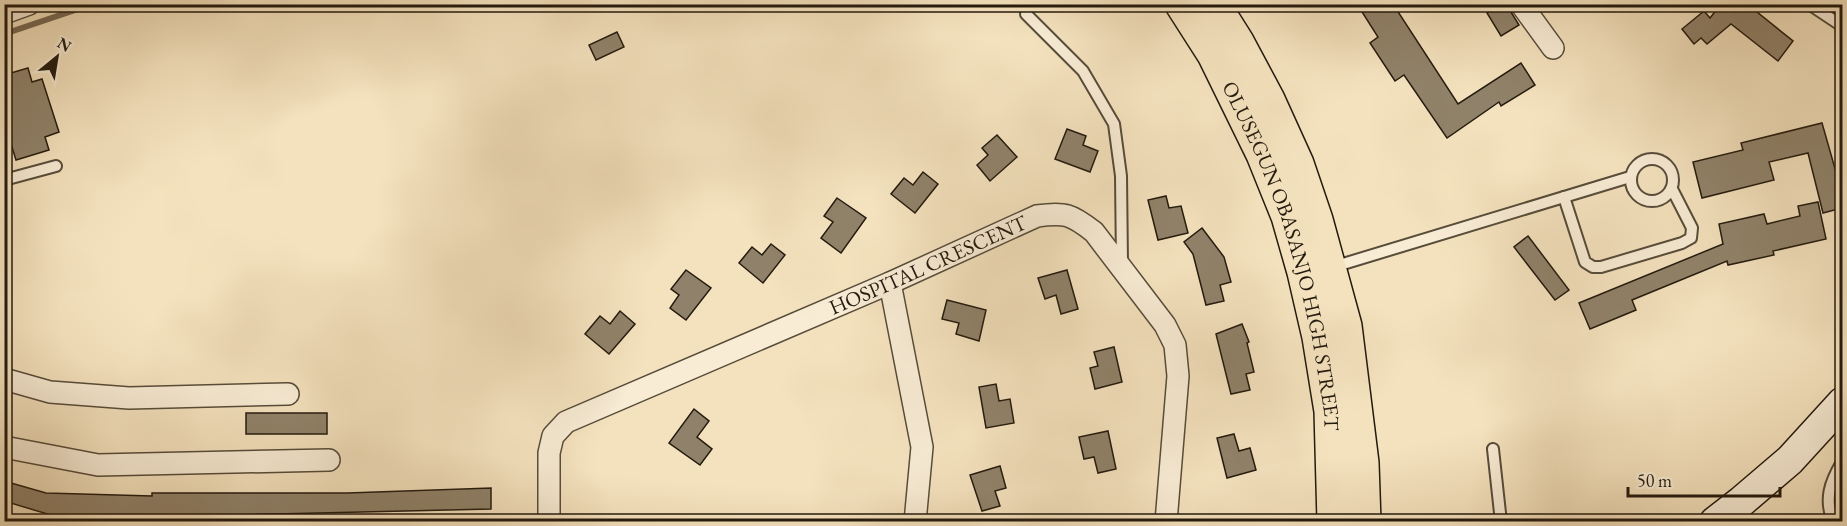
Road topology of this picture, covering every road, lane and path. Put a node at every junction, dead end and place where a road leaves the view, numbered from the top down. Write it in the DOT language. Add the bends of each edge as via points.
graph roads {
  1 [pos="29,4"];
  2 [pos="1182,4"];
  3 [pos="1213,4"];
  4 [pos="1521,4"];
  5 [pos="1809,4"];
  6 [pos="4,13"];
  7 [pos="1026,14"];
  8 [pos="1842,26"];
  9 [pos="1553,48"];
  10 [pos="56,166"];
  11 [pos="1630,177"];
  12 [pos="4,180"];
  13 [pos="1672,189"];
  14 [pos="1564,197"];
  15 [pos="1122,268"];
  16 [pos="1329,268"];
  17 [pos="890,283"];
  18 [pos="4,379"];
  19 [pos="288,394"];
  20 [pos="1842,403"];
  21 [pos="4,447"];
  22 [pos="1493,449"];
  23 [pos="329,460"];
  24 [pos="1842,462"];
  25 [pos="549,522"];
  26 [pos="915,522"];
  27 [pos="1166,522"];
  28 [pos="1334,522"];
  29 [pos="1364,522"];
  30 [pos="1501,522"];
  31 [pos="1715,522"];
  32 [pos="1833,522"];
  1 -- 6 [label="street"];
  2 -- 28 [label="main road, OLUSEGUN OBASANJO HIGH STREET" via="1214,54 1263,154 1288,216 1304,272 1331,411"];
  3 -- 16 [label="main road, OLUSEGUN OBASANJO HIGH STREET" via="1258,81 1297,164"];
  4 -- 9 [label="street"];
  5 -- 8 [label="lane"];
  7 -- 15 [label="lane" via="1083,71 1114,124 1121,176"];
  10 -- 12 [label="lane"];
  11 -- 13 [label="lane" via="1632,190 1645,201 1660,200"];
  11 -- 13 [label="lane" via="1641,162 1655,159 1668,166"];
  11 -- 14 [label="lane"];
  13 -- 14 [label="lane" via="1692,228 1691,238 1601,267 1585,262"];
  14 -- 16 [label="lane"];
  15 -- 17 [label="street, HOSPITAL CRESCENT" via="1094,232 1060,212 1037,216"];
  15 -- 27 [label="street, HOSPITAL CRESCENT" via="1165,325 1175,345 1178,376"];
  16 -- 29 [label="main road, OLUSEGUN OBASANJO HIGH STREET" via="1346,326 1362,464"];
  17 -- 25 [label="street, HOSPITAL CRESCENT" via="566,422 553,436 549,453"];
  17 -- 26 [label="street" via="922,447"];
  18 -- 19 [label="street" via="50,392 129,399"];
  20 -- 31 [label="street" via="1790,460"];
  21 -- 23 [label="street" via="98,465"];
  22 -- 30 [label="lane"];
  24 -- 32 [label="lane" via="1829,489 1827,503"];
}
